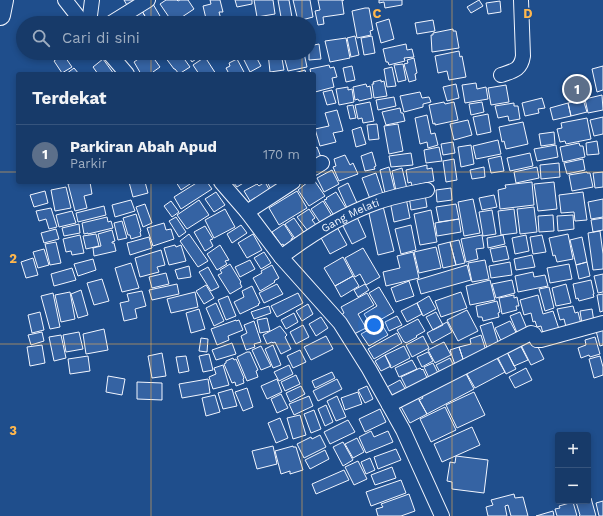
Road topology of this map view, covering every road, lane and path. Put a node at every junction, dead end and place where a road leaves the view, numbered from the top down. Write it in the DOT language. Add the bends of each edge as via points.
graph roads {
  1 [pos="3,0"];
  2 [pos="65,0"];
  3 [pos="92,0"];
  4 [pos="148,0"];
  5 [pos="521,0"];
  6 [pos="0,15"];
  7 [pos="78,16"];
  8 [pos="90,16"];
  9 [pos="122,16"];
  10 [pos="115,60"];
  11 [pos="125,72"];
  12 [pos="501,75"];
  13 [pos="224,184"];
  14 [pos="290,184"];
  15 [pos="427,190"];
  16 [pos="248,212"];
  17 [pos="281,257"];
  18 [pos="603,323"];
  19 [pos="389,405"];
  20 [pos="442,516"];
  1 -- 6 [label="highway"];
  2 -- 7 [label="street"];
  3 -- 8 [label="street"];
  4 -- 9 [label="street"];
  5 -- 12 [label="street" via="522,63 519,68"];
  10 -- 11 [label="street"];
  13 -- 16 [label="street"];
  14 -- 16 [label="street"];
  15 -- 17 [label="street, Gang Melati" via="378,202 354,213 306,238"];
  16 -- 17 [label="street"];
  17 -- 19 [label="street" via="340,323"];
  18 -- 19 [label="street" via="541,340 537,340 531,333"];
  19 -- 20 [label="street"];
}
